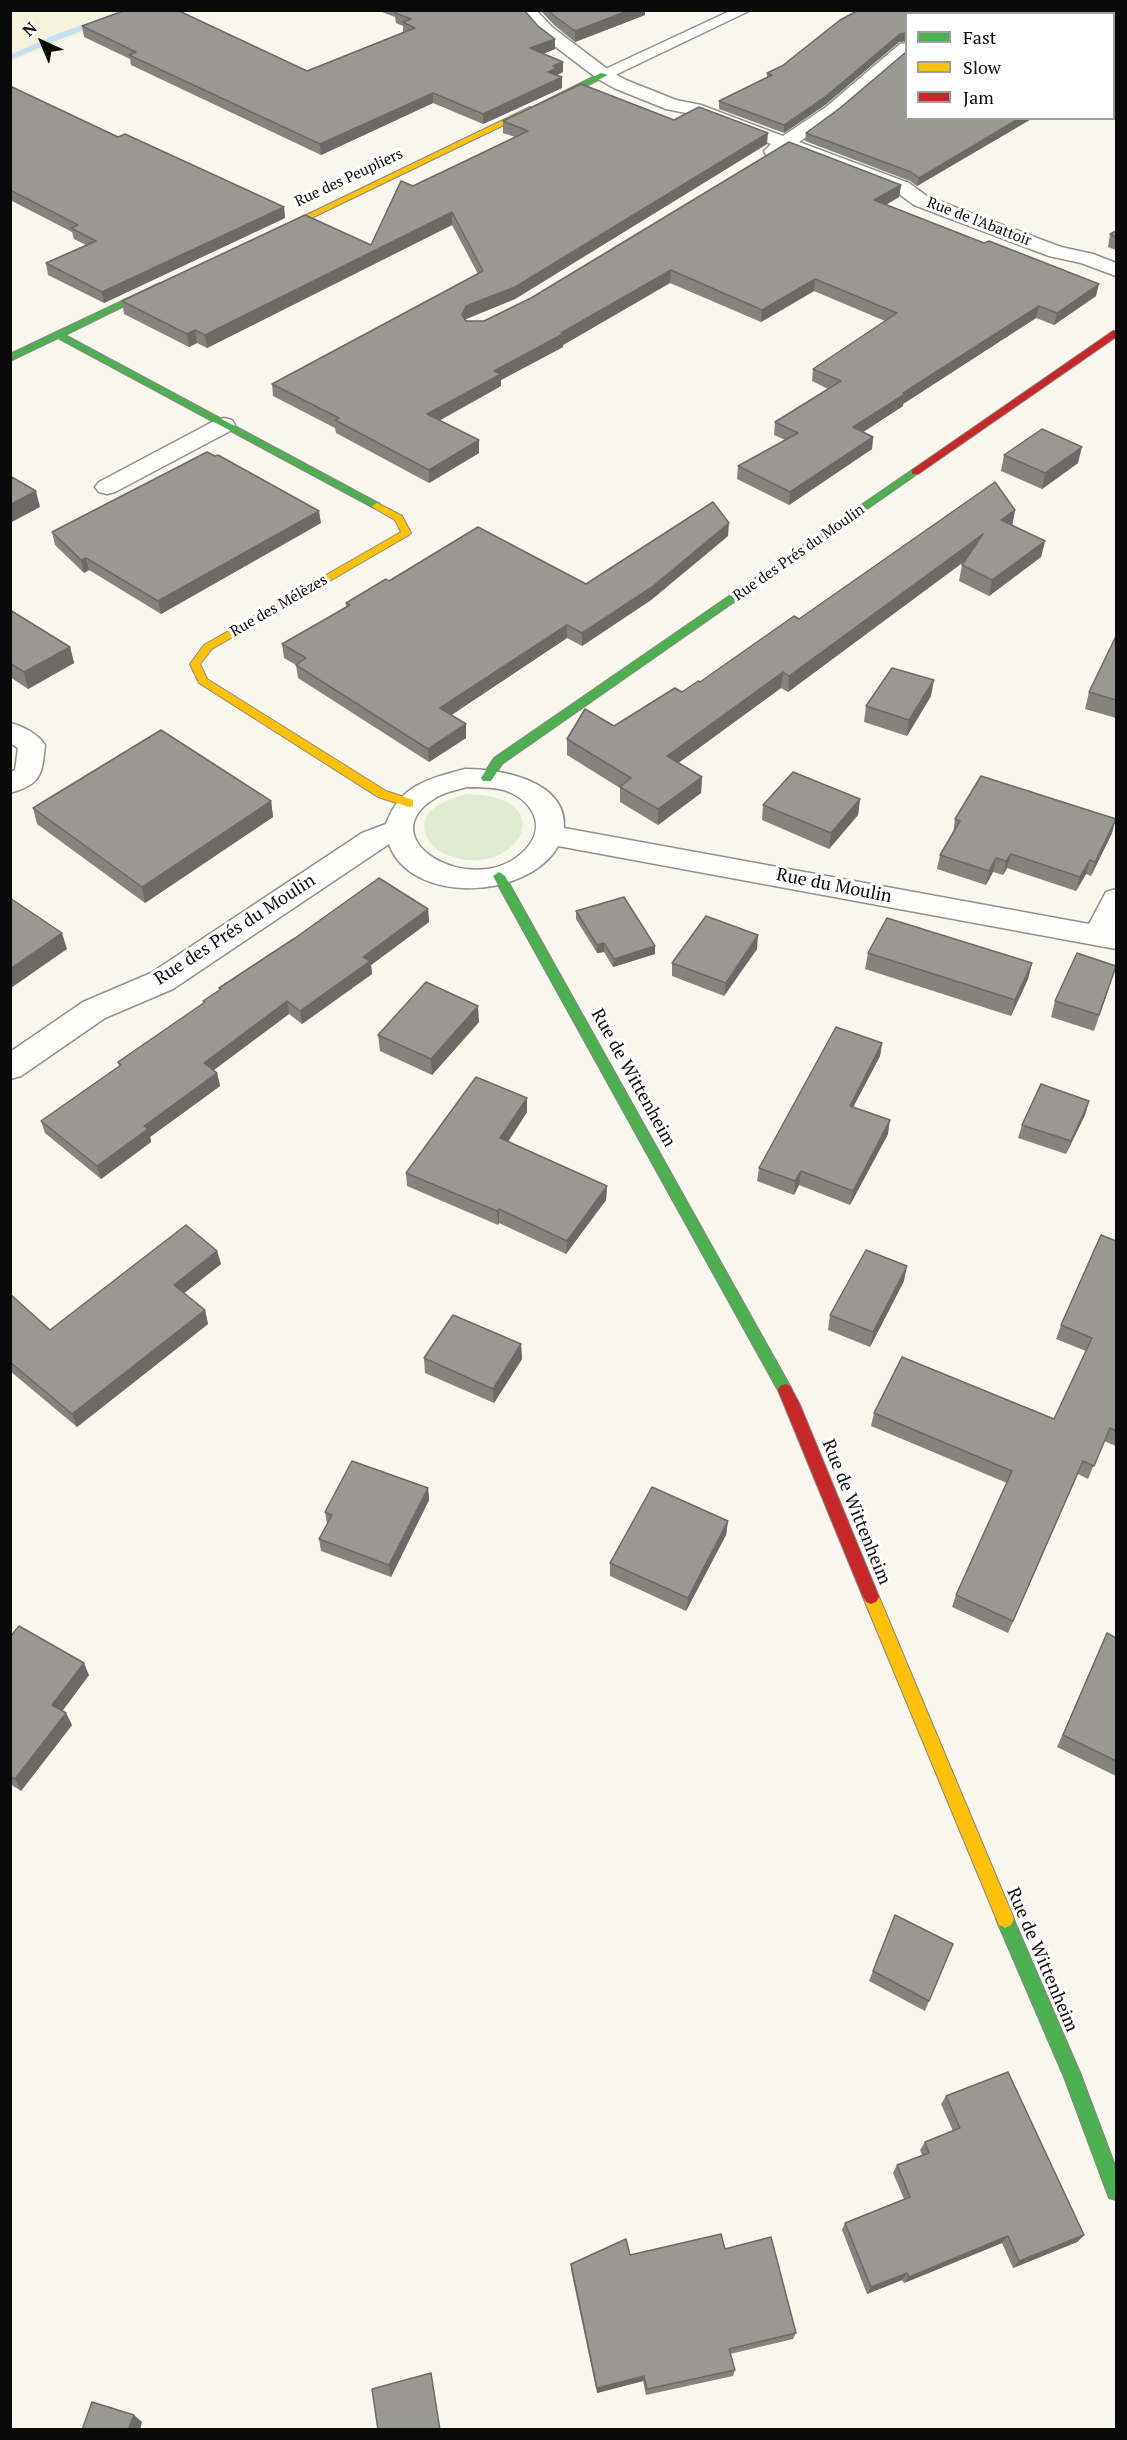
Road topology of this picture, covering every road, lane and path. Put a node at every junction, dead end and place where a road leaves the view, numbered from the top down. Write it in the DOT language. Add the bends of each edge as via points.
graph roads {
  1 [pos="526,10"];
  2 [pos="744,10"];
  3 [pos="902,55"];
  4 [pos="604,75"];
  5 [pos="787,143"];
  6 [pos="758,161"];
  7 [pos="255,241"];
  8 [pos="1116,270"];
  9 [pos="172,281"];
  10 [pos="1116,333"];
  11 [pos="58,335"];
  12 [pos="10,358"];
  13 [pos="224,425"];
  14 [pos="106,487"];
  15 [pos="10,731"];
  16 [pos="487,778"];
  17 [pos="10,784"];
  18 [pos="409,803"];
  19 [pos="398,830"];
  20 [pos="550,835"];
  21 [pos="499,876"];
  22 [pos="1116,899"];
  23 [pos="1107,937"];
  24 [pos="10,1068"];
  25 [pos="1116,2191"];
  1 -- 4 [label="street, Rue de l'Abattoir" via="539,25"];
  2 -- 4 [label="lane"];
  3 -- 5 [label="street"];
  4 -- 5 [label="street, Rue de l'Abattoir" via="672,105 695,109"];
  4 -- 7 [label="street, Rue des Peupliers"];
  5 -- 6 [label="street"];
  5 -- 8 [label="street, Rue de l'Abattoir" via="902,188 921,201 1056,252"];
  9 -- 11 [label="street"];
  10 -- 16 [label="street, Rue des Prés du Moulin" via="498,761"];
  11 -- 12 [label="street"];
  11 -- 13 [label="street, Rue des Mélèzes"];
  13 -- 14 [label="street"];
  13 -- 18 [label="street, Rue des Mélèzes" via="399,518 406,533 208,647 195,664 203,681 382,794"];
  15 -- 17 [label="street" via="32,746 28,774"];
  16 -- 18 [label="street" via="442,783 423,791"];
  16 -- 20 [label="street" via="528,791 543,804 550,819"];
  18 -- 19 [label="street"];
  19 -- 21 [label="street" via="402,846 412,860 429,871 476,880"];
  19 -- 24 [label="street, Rue des Prés du Moulin" via="372,840 162,981 94,1010"];
  20 -- 21 [label="street" via="533,860"];
  20 -- 23 [label="street, Rue du Moulin"];
  21 -- 25 [label="street, Rue de Wittenheim" via="793,1405 1072,2075"];
  22 -- 23 [label="street"];
}
